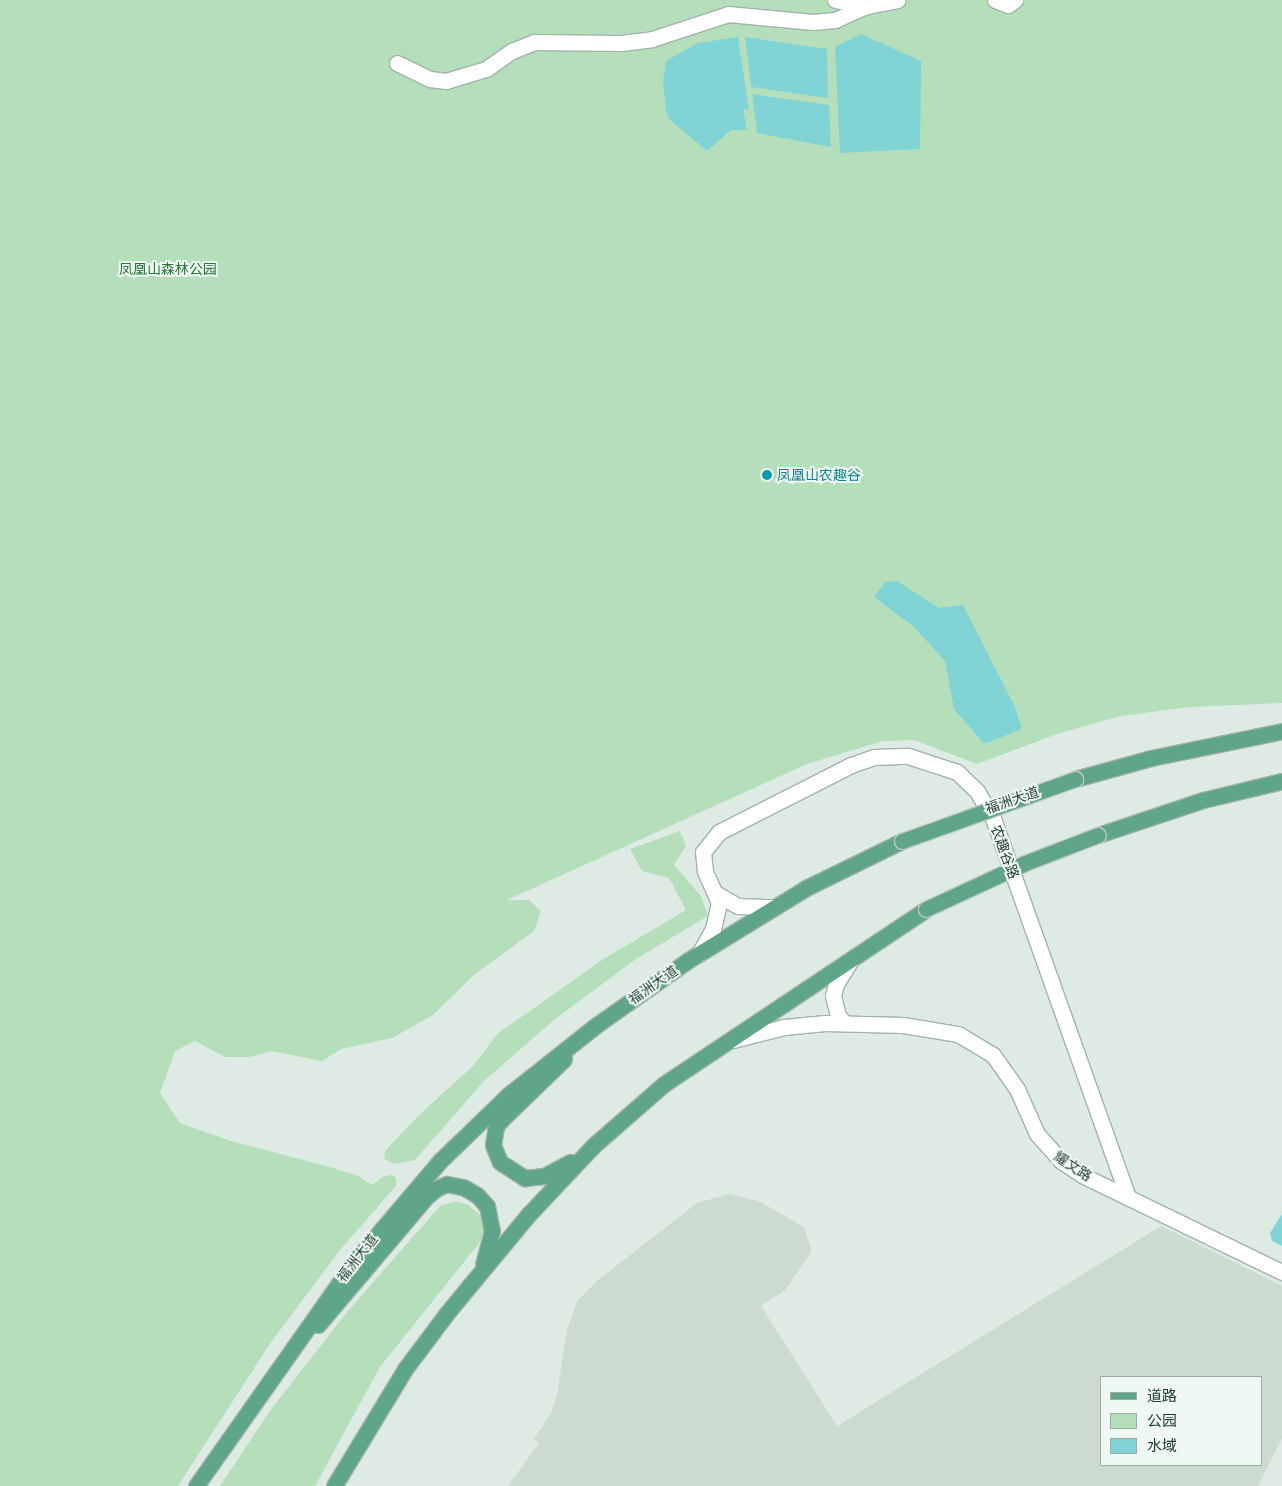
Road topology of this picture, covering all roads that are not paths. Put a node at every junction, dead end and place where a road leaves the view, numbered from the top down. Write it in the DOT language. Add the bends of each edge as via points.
graph roads {
  1 [pos="834,0"];
  2 [pos="897,0"];
  3 [pos="994,0"];
  4 [pos="1014,0"];
  5 [pos="867,6"];
  6 [pos="397,63"];
  7 [pos="1282,731"];
  8 [pos="1282,781"];
  9 [pos="717,894"];
  10 [pos="772,907"];
  11 [pos="698,954"];
  12 [pos="851,960"];
  13 [pos="598,1024"];
  14 [pos="845,1024"];
  15 [pos="733,1040"];
  16 [pos="593,1146"];
  17 [pos="1127,1196"];
  18 [pos="480,1272"];
  19 [pos="1282,1272"];
  20 [pos="269,1380"];
  21 [pos="196,1486"];
  22 [pos="334,1486"];
  1 -- 5 [label="street"];
  2 -- 5 [label="street"];
  3 -- 4 [label="street" via="1008,5"];
  5 -- 6 [label="street" via="835,20 814,22 728,14 652,39 621,43 534,42 512,51 486,69 446,81 430,79"];
  7 -- 10 [label="main road, 福洲大道, bridge" via="1150,758 1075,779 902,842"];
  8 -- 12 [label="main road, bridge" via="1203,800 1025,863 926,910"];
  9 -- 10 [label="street" via="738,906"];
  9 -- 11 [label="street" via="716,920"];
  9 -- 17 [label="street, 农趣谷路" via="702,861 703,852 712,837 851,765 874,757 908,756 957,772 977,790 994,821"];
  10 -- 11 [label="main road, 福洲大道"];
  11 -- 13 [label="main road, 福洲大道"];
  12 -- 14 [label="street" via="836,984 833,996 838,1016"];
  12 -- 15 [label="main road"];
  13 -- 16 [label="main road" via="502,1119 493,1136 495,1154 500,1162 525,1178 555,1172"];
  13 -- 20 [label="main road, 福洲大道" via="507,1096 440,1161 354,1262"];
  14 -- 15 [label="street, 耀文路" via="798,1025"];
  14 -- 17 [label="street, 耀文路" via="937,1028 977,1042 1006,1070 1048,1150 1084,1176"];
  15 -- 16 [label="main road" via="664,1084"];
  16 -- 18 [label="main road"];
  17 -- 19 [label="street, 耀文路"];
  18 -- 20 [label="main road" via="492,1231 487,1206 463,1187 447,1184 437,1188"];
  18 -- 22 [label="main road" via="405,1369"];
  20 -- 21 [label="main road, 福洲大道"];
}
